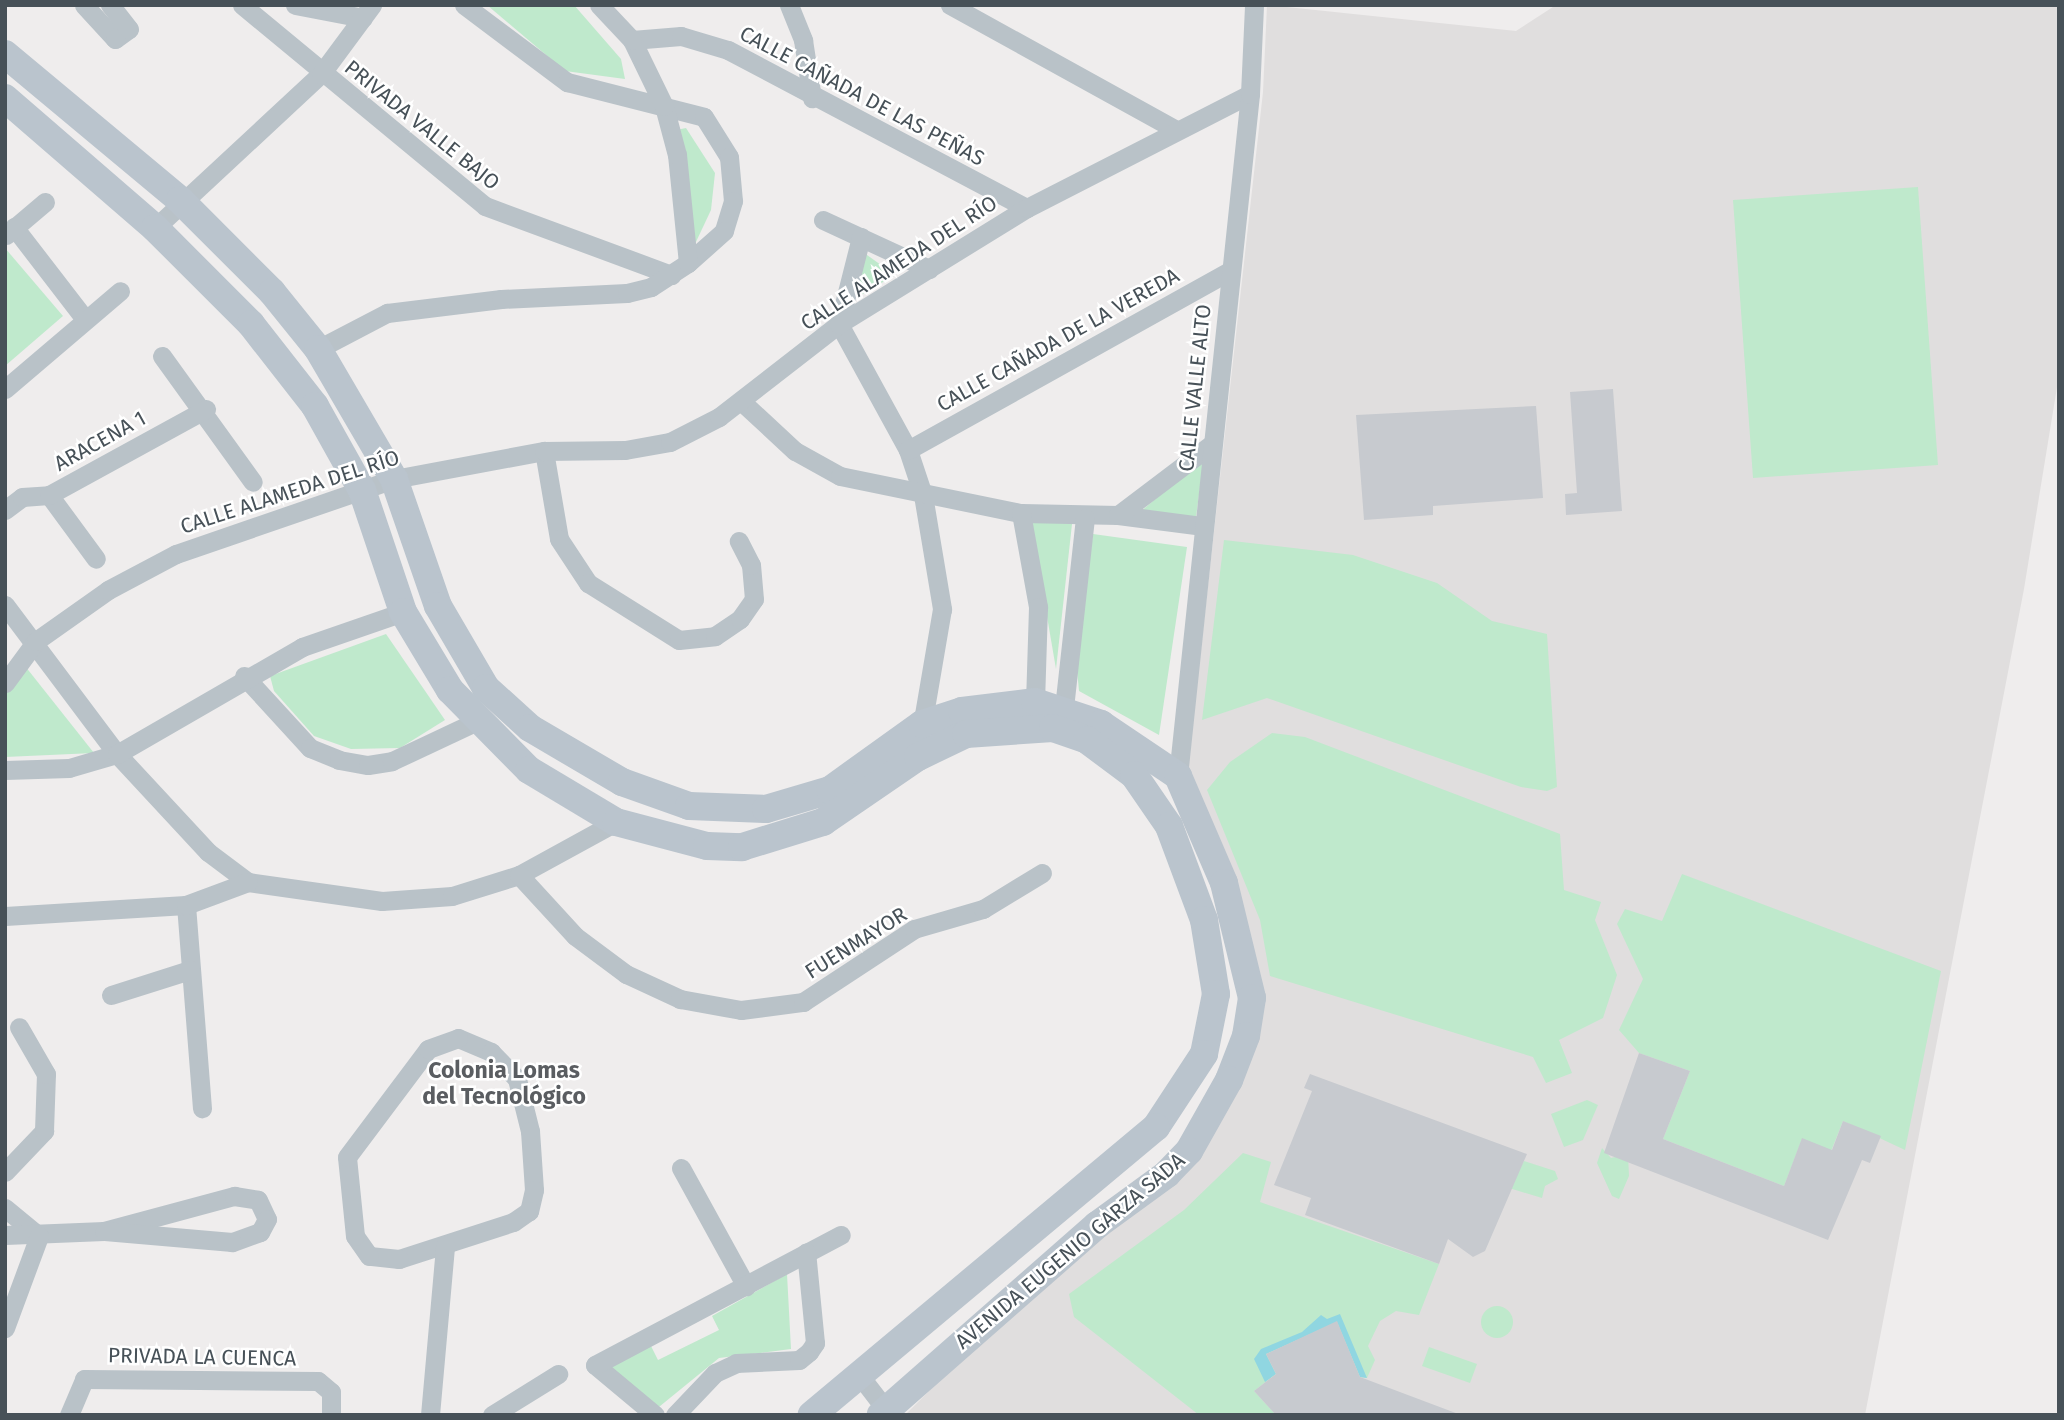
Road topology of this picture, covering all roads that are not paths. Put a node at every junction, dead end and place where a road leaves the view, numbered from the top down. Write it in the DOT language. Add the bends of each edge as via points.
graph roads {
  1 [pos="84,5"];
  2 [pos="110,5"];
  3 [pos="242,5"];
  4 [pos="295,5"];
  5 [pos="464,5"];
  6 [pos="599,5"];
  7 [pos="789,5"];
  8 [pos="950,5"];
  9 [pos="1254,5"];
  10 [pos="368,12"];
  11 [pos="632,40"];
  12 [pos="5,54"];
  13 [pos="321,74"];
  14 [pos="1250,94"];
  15 [pos="5,98"];
  16 [pos="813,98"];
  17 [pos="664,106"];
  18 [pos="1175,130"];
  19 [pos="180,200"];
  20 [pos="45,202"];
  21 [pos="1027,208"];
  22 [pos="823,220"];
  23 [pos="155,228"];
  24 [pos="10,231"];
  25 [pos="861,237"];
  26 [pos="688,263"];
  27 [pos="929,269"];
  28 [pos="1230,271"];
  29 [pos="672,275"];
  30 [pos="120,290"];
  31 [pos="84,318"];
  32 [pos="839,324"];
  33 [pos="317,349"];
  34 [pos="162,356"];
  35 [pos="5,389"];
  36 [pos="742,402"];
  37 [pos="205,409"];
  38 [pos="1212,444"];
  39 [pos="908,450"];
  40 [pos="544,452"];
  41 [pos="394,479"];
  42 [pos="253,482"];
  43 [pos="362,490"];
  44 [pos="49,495"];
  45 [pos="923,495"];
  46 [pos="5,510"];
  47 [pos="1021,513"];
  48 [pos="1118,515"];
  49 [pos="1085,517"];
  50 [pos="1203,526"];
  51 [pos="739,541"];
  52 [pos="96,559"];
  53 [pos="5,605"];
  54 [pos="403,612"];
  55 [pos="36,640"];
  56 [pos="244,676"];
  57 [pos="5,683"];
  58 [pos="1035,702"];
  59 [pos="1064,708"];
  60 [pos="475,722"];
  61 [pos="922,723"];
  62 [pos="117,754"];
  63 [pos="918,757"];
  64 [pos="5,770"];
  65 [pos="1178,776"];
  66 [pos="616,822"];
  67 [pos="1042,873"];
  68 [pos="519,875"];
  69 [pos="248,882"];
  70 [pos="186,905"];
  71 [pos="5,916"];
  72 [pos="191,970"];
  73 [pos="111,995"];
  74 [pos="19,1027"];
  75 [pos="202,1108"];
  76 [pos="681,1168"];
  77 [pos="5,1172"];
  78 [pos="1074,1199"];
  79 [pos="5,1208"];
  80 [pos="1097,1225"];
  81 [pos="104,1231"];
  82 [pos="841,1235"];
  83 [pos="5,1236"];
  84 [pos="39,1236"];
  85 [pos="445,1246"];
  86 [pos="806,1252"];
  87 [pos="746,1286"];
  88 [pos="5,1328"];
  89 [pos="558,1374"];
  90 [pos="860,1376"];
  91 [pos="886,1413"];
  92 [pos="69,1415"];
  93 [pos="331,1415"];
  94 [pos="430,1415"];
  95 [pos="492,1415"];
  96 [pos="655,1415"];
  97 [pos="675,1415"];
  98 [pos="811,1415"];
  1 -- 2 [label="street" via="115,39 129,29"];
  3 -- 13 [label="street, PRIVADA VALLE BAJO"];
  4 -- 10 [label="street"];
  5 -- 17 [label="street" via="568,82"];
  6 -- 11 [label="street"];
  7 -- 16 [label="street" via="803,40"];
  8 -- 18 [label="street"];
  9 -- 14 [label="street, CALLE VALLE ALTO"];
  10 -- 13 [label="street"];
  11 -- 16 [label="street, CALLE CAÑADA DE LAS PEÑAS" via="681,36 728,50"];
  11 -- 17 [label="street"];
  12 -- 19 [label="street"];
  13 -- 19 [label="street"];
  13 -- 29 [label="street, PRIVADA VALLE BAJO" via="485,206"];
  14 -- 18 [label="street, CALLE ALAMEDA DEL RÍO"];
  14 -- 28 [label="street, CALLE VALLE ALTO"];
  15 -- 23 [label="street, AVENIDA EUGENIO GARZA SADA"];
  16 -- 21 [label="street, CALLE CAÑADA DE LAS PEÑAS"];
  17 -- 26 [label="street" via="677,155"];
  17 -- 26 [label="street" via="704,117 729,157 733,201 724,231"];
  18 -- 21 [label="street, CALLE ALAMEDA DEL RÍO"];
  19 -- 23 [label="street"];
  19 -- 33 [label="street" via="272,292"];
  20 -- 24 [label="street"];
  21 -- 27 [label="street, CALLE ALAMEDA DEL RÍO"];
  22 -- 25 [label="street"];
  23 -- 43 [label="street, AVENIDA EUGENIO GARZA SADA" via="259,334 316,406"];
  24 -- 31 [label="street"];
  25 -- 27 [label="street"];
  25 -- 32 [label="street"];
  26 -- 29 [label="street"];
  27 -- 32 [label="street, CALLE ALAMEDA DEL RÍO"];
  28 -- 38 [label="street, CALLE VALLE ALTO"];
  28 -- 39 [label="street, CALLE CAÑADA DE LA VEREDA"];
  29 -- 33 [label="street" via="627,293 501,299 387,313"];
  30 -- 31 [label="street"];
  31 -- 35 [label="street"];
  32 -- 36 [label="street, CALLE ALAMEDA DEL RÍO"];
  32 -- 39 [label="street"];
  33 -- 41 [label="street"];
  34 -- 37 [label="street"];
  36 -- 40 [label="street, CALLE ALAMEDA DEL RÍO" via="670,442 625,450"];
  36 -- 45 [label="street" via="795,451 840,476"];
  37 -- 42 [label="street"];
  37 -- 44 [label="street, ARACENA 1"];
  38 -- 48 [label="street"];
  38 -- 50 [label="street, CALLE VALLE ALTO"];
  39 -- 45 [label="street"];
  40 -- 41 [label="street, CALLE ALAMEDA DEL RÍO"];
  40 -- 51 [label="street" via="559,539 588,583 670,636 715,636 740,620 754,599 751,565"];
  41 -- 43 [label="street, CALLE ALAMEDA DEL RÍO"];
  41 -- 61 [label="street" via="438,606 486,688 530,728 622,782 689,806 766,808 830,790"];
  43 -- 54 [label="street, AVENIDA EUGENIO GARZA SADA"];
  43 -- 55 [label="street, CALLE ALAMEDA DEL RÍO" via="176,554 108,590"];
  44 -- 46 [label="street" via="22,497"];
  44 -- 52 [label="street, ARACENA 1"];
  45 -- 47 [label="street"];
  45 -- 61 [label="street" via="942,609"];
  47 -- 49 [label="street"];
  47 -- 58 [label="street" via="1038,607"];
  48 -- 49 [label="street"];
  48 -- 50 [label="street"];
  49 -- 59 [label="street"];
  50 -- 65 [label="street, CALLE VALLE ALTO"];
  53 -- 55 [label="street"];
  54 -- 56 [label="street" via="302,647"];
  54 -- 60 [label="street, AVENIDA EUGENIO GARZA SADA"];
  55 -- 57 [label="street, CALLE ALAMEDA DEL RÍO" via="12,666"];
  55 -- 62 [label="street"];
  56 -- 60 [label="street" via="310,748 339,760 368,765 392,761"];
  56 -- 62 [label="street"];
  58 -- 59 [label="street"];
  58 -- 61 [label="street" via="962,711"];
  59 -- 65 [label="street" via="1101,724"];
  60 -- 66 [label="street, AVENIDA EUGENIO GARZA SADA" via="529,770"];
  61 -- 63 [label="street"];
  62 -- 64 [label="street" via="69,768"];
  62 -- 69 [label="street" via="208,852"];
  63 -- 66 [label="street, AVENIDA EUGENIO GARZA SADA" via="834,816 775,841 707,846"];
  63 -- 78 [label="street, AVENIDA EUGENIO GARZA SADA" via="966,734 1014,727 1053,728 1087,740 1134,775 1169,826 1204,920 1216,994 1204,1054 1156,1127"];
  65 -- 80 [label="street, AVENIDA EUGENIO GARZA SADA" via="1224,883 1252,998 1246,1036 1189,1151 1167,1174"];
  66 -- 68 [label="street"];
  67 -- 68 [label="street, FUENMAYOR" via="983,909 914,929 803,1002 741,1010 680,999 626,974 575,936"];
  68 -- 69 [label="street" via="452,896 382,901"];
  69 -- 70 [label="street"];
  70 -- 71 [label="street"];
  70 -- 72 [label="street"];
  72 -- 73 [label="street"];
  72 -- 75 [label="street"];
  74 -- 77 [label="street" via="46,1074 44,1130"];
  76 -- 87 [label="street"];
  78 -- 80 [label="street"];
  78 -- 90 [label="street, AVENIDA EUGENIO GARZA SADA"];
  79 -- 84 [label="street"];
  80 -- 91 [label="street, AVENIDA EUGENIO GARZA SADA"];
  81 -- 81 [label="street" via="234,1196 258,1200 267,1219 261,1232 232,1242"];
  81 -- 84 [label="street"];
  82 -- 86 [label="street"];
  83 -- 84 [label="street"];
  84 -- 88 [label="street"];
  85 -- 85 [label="street" via="513,1223 529,1211 534,1190 530,1132 517,1079 491,1052 458,1038 428,1049 347,1157 355,1236 369,1256 398,1259"];
  85 -- 94 [label="street"];
  86 -- 87 [label="street"];
  86 -- 97 [label="street" via="815,1343 809,1352 799,1360 736,1363 715,1373"];
  87 -- 96 [label="street" via="595,1365"];
  89 -- 95 [label="street"];
  90 -- 91 [label="street"];
  90 -- 98 [label="street, AVENIDA EUGENIO GARZA SADA"];
  92 -- 93 [label="street, PRIVADA LA CUENCA" via="84,1379 318,1381 331,1392"];
}
